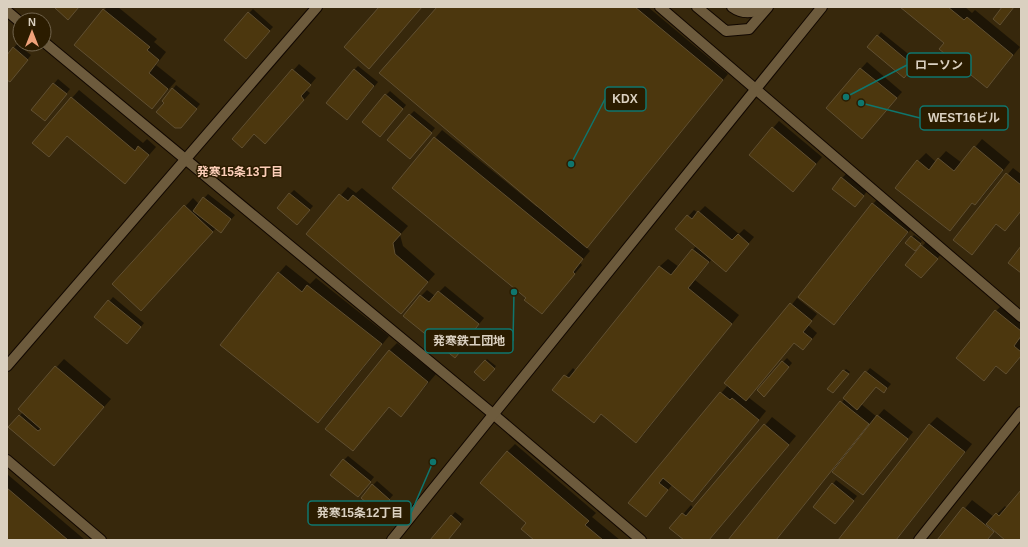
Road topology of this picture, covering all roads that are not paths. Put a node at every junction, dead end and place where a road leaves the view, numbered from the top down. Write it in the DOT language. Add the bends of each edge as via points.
graph roads {
  1 [pos="317,7"];
  2 [pos="660,7"];
  3 [pos="697,7"];
  4 [pos="732,7"];
  5 [pos="767,7"];
  6 [pos="822,7"];
  7 [pos="52,49"];
  8 [pos="756,89"];
  9 [pos="185,160"];
  10 [pos="1021,317"];
  11 [pos="7,366"];
  12 [pos="1021,412"];
  13 [pos="493,414"];
  14 [pos="7,460"];
  15 [pos="101,540"];
  16 [pos="392,540"];
  17 [pos="641,540"];
  18 [pos="919,540"];
  1 -- 9 [label="street"];
  2 -- 8 [label="street"];
  3 -- 5 [label="street" via="726,31 749,29"];
  4 -- 5 [label="street" via="747,13"];
  6 -- 8 [label="street"];
  7 -- 9 [label="street"];
  8 -- 10 [label="street"];
  8 -- 13 [label="street"];
  9 -- 11 [label="street"];
  9 -- 13 [label="street"];
  12 -- 18 [label="street"];
  13 -- 16 [label="street"];
  13 -- 17 [label="street"];
  14 -- 15 [label="street"];
}
